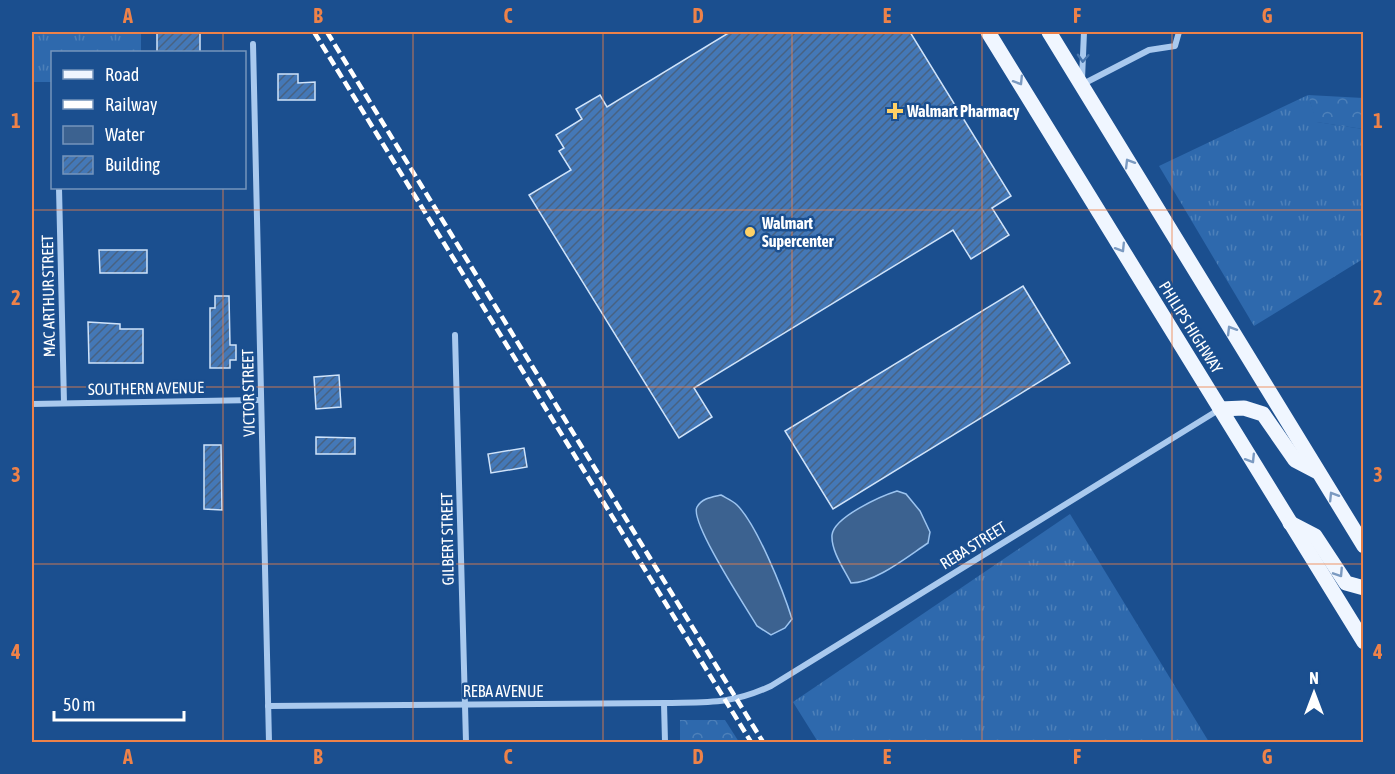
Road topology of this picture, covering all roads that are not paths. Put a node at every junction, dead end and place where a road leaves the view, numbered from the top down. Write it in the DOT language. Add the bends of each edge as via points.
graph roads {
  1 [pos="988,32"];
  2 [pos="1049,32"];
  3 [pos="1084,32"];
  4 [pos="1179,32"];
  5 [pos="254,44"];
  6 [pos="1081,85"];
  7 [pos="59,189"];
  8 [pos="455,335"];
  9 [pos="261,400"];
  10 [pos="64,403"];
  11 [pos="32,404"];
  12 [pos="1220,409"];
  13 [pos="1318,472"];
  14 [pos="1290,523"];
  15 [pos="1364,546"];
  16 [pos="1364,588"];
  17 [pos="1364,642"];
  18 [pos="738,700"];
  19 [pos="664,704"];
  20 [pos="465,705"];
  21 [pos="268,706"];
  22 [pos="269,742"];
  23 [pos="466,742"];
  24 [pos="665,742"];
  1 -- 12 [label="main road, PHILIPS HIGHWAY, one-way"];
  2 -- 6 [label="main road, PHILIPS HIGHWAY"];
  3 -- 6 [label="street, one-way"];
  4 -- 6 [label="street" via="1176,46 1149,50"];
  5 -- 9 [label="street, VICTOR STREET"];
  13 -- 6 [label="main road, PHILIPS HIGHWAY, one-way"];
  7 -- 10 [label="street, MAC ARTHUR STREET"];
  8 -- 20 [label="street, GILBERT STREET"];
  9 -- 10 [label="street, SOUTHERN AVENUE"];
  9 -- 21 [label="street, VICTOR STREET"];
  10 -- 11 [label="street, SOUTHERN AVENUE"];
  12 -- 13 [label="main road" via="1244,408 1263,414 1295,460"];
  12 -- 14 [label="main road, PHILIPS HIGHWAY, one-way"];
  12 -- 18 [label="street, REBA STREET" via="771,686"];
  15 -- 13 [label="main road, PHILIPS HIGHWAY, one-way"];
  14 -- 16 [label="main road, one-way" via="1315,536 1346,583"];
  14 -- 17 [label="main road, PHILIPS HIGHWAY"];
  18 -- 19 [label="street, REBA AVENUE"];
  19 -- 20 [label="street, REBA AVENUE"];
  19 -- 24 [label="street"];
  20 -- 21 [label="street, REBA AVENUE"];
  20 -- 23 [label="street, GILBERT STREET"];
  21 -- 22 [label="street, VICTOR STREET"];
}
